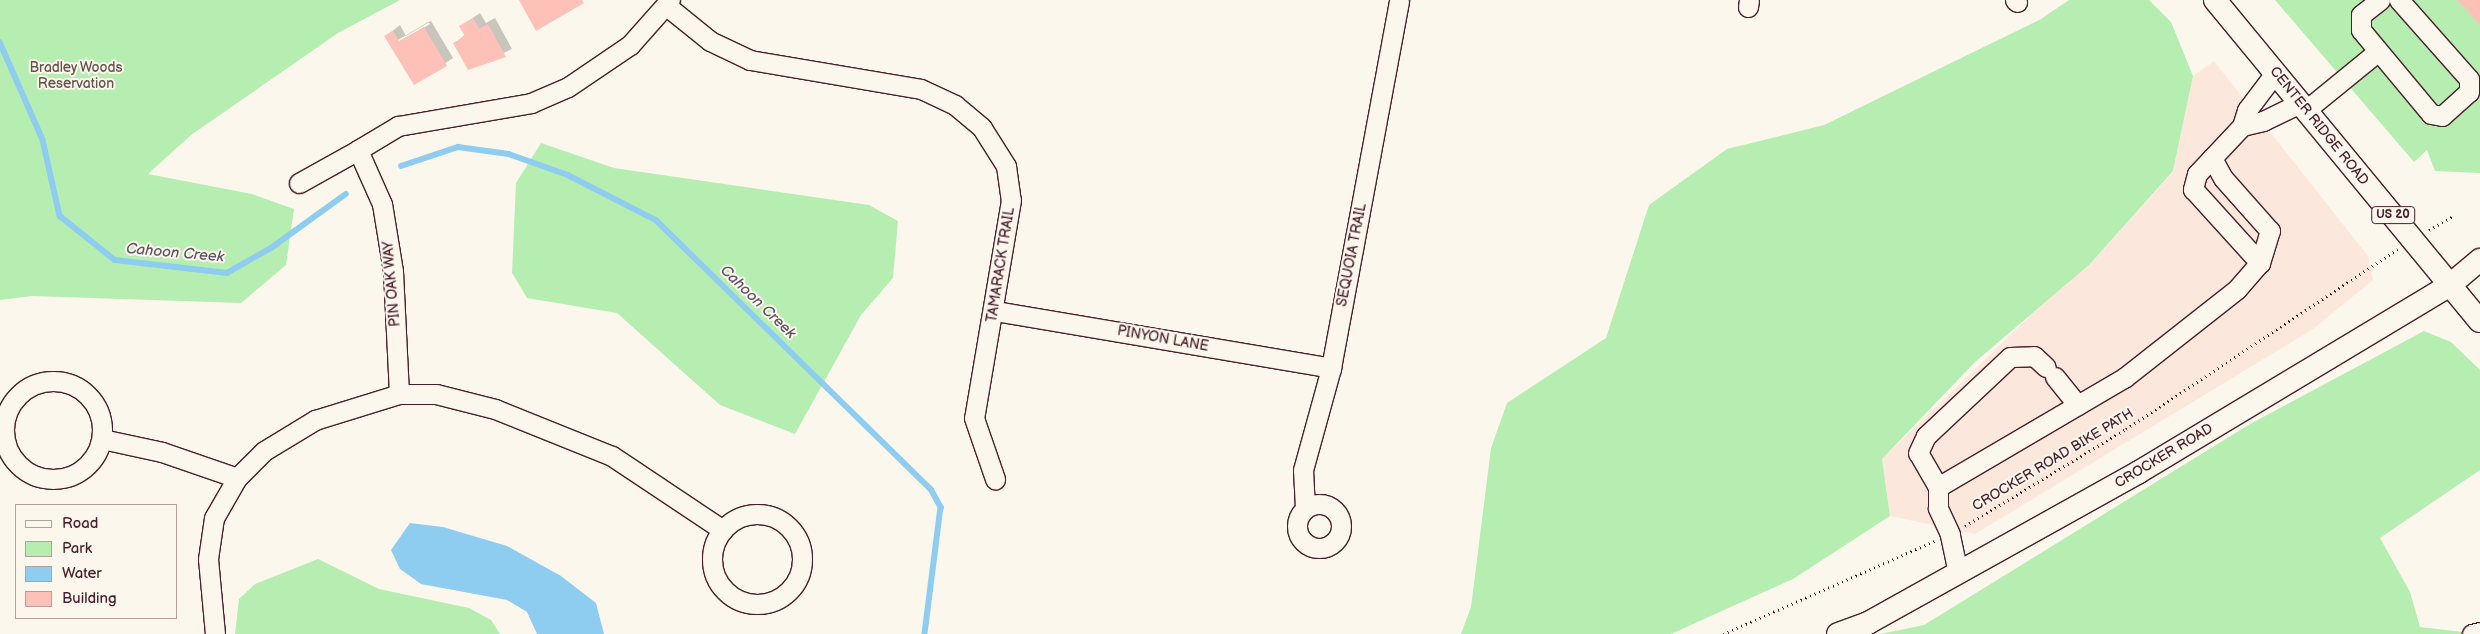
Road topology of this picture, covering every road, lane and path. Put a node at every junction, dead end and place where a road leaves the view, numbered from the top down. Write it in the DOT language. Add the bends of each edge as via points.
graph roads {
  1 [pos="1399,0"];
  2 [pos="2215,0"];
  3 [pos="2380,0"];
  4 [pos="2399,0"];
  5 [pos="669,4"];
  6 [pos="2377,52"];
  7 [pos="2275,72"];
  8 [pos="2303,106"];
  9 [pos="2242,126"];
  10 [pos="358,150"];
  11 [pos="2212,158"];
  12 [pos="299,183"];
  13 [pos="2480,260"];
  14 [pos="2260,262"];
  15 [pos="2373,265"];
  16 [pos="2450,285"];
  17 [pos="995,311"];
  18 [pos="2480,321"];
  19 [pos="1331,368"];
  20 [pos="399,394"];
  21 [pos="2078,405"];
  22 [pos="102,439"];
  23 [pos="236,478"];
  24 [pos="995,479"];
  25 [pos="1938,487"];
  26 [pos="1305,508"];
  27 [pos="723,530"];
  28 [pos="1950,534"];
  29 [pos="1958,573"];
  30 [pos="2480,632"];
  31 [pos="215,634"];
  32 [pos="1723,634"];
  33 [pos="1838,634"];
  34 [pos="2472,634"];
  1 -- 19 [label="street, SEQUOIA TRAIL"];
  2 -- 7 [label="main road, CENTER RIDGE ROAD / US 20"];
  3 -- 6 [label="street" via="2361,15 2361,30"];
  4 -- 6 [label="street" via="2469,79 2469,92 2442,116 2431,114"];
  5 -- 10 [label="street" via="630,45 568,87 532,104 398,126"];
  5 -- 17 [label="street, TAMARACK TRAIL" via="710,41 750,60 922,89 955,104 982,128 1006,166 1011,200"];
  6 -- 8 [label="street"];
  7 -- 8 [label="main road, CENTER RIDGE ROAD / US 20"];
  7 -- 9 [label="street" via="2246,110"];
  8 -- 9 [label="street"];
  8 -- 16 [label="main road, CENTER RIDGE ROAD / US 20"];
  9 -- 11 [label="street"];
  10 -- 12 [label="street"];
  10 -- 20 [label="street, PIN OAK WAY" via="382,204 393,271"];
  11 -- 14 [label="street" via="2224,178 2270,231"];
  11 -- 14 [label="street" via="2197,174 2193,189"];
  13 -- 16 [label="main road, CROCKER ROAD"];
  14 -- 21 [label="street" via="2237,289 2207,313 2124,378"];
  15 -- 28 [label="path, CROCKER ROAD BIKE PATH" via="2126,429"];
  16 -- 18 [label="main road, CENTER RIDGE ROAD / US 20"];
  16 -- 29 [label="main road, CROCKER ROAD" via="2139,472"];
  17 -- 19 [label="street, PINYON LANE"];
  17 -- 24 [label="street, TAMARACK TRAIL" via="974,418"];
  19 -- 26 [label="street, SEQUOIA TRAIL" via="1303,470"];
  20 -- 23 [label="street" via="315,420 264,450"];
  20 -- 27 [label="street" via="436,394 494,409 612,456"];
  21 -- 25 [label="street"];
  21 -- 25 [label="street" via="2034,356 2010,357 1926,436 1918,453"];
  22 -- 22 [label="street" via="97,406 72,384 56,380 32,385 12,400 5,415 6,447 20,467 40,478 72,476 86,467"];
  22 -- 23 [label="street" via="162,452"];
  23 -- 31 [label="street" via="214,518 208,559"];
  25 -- 28 [label="street" via="1938,508"];
  27 -- 27 [label="street" via="715,542 713,564 720,584 730,595 756,604 771,602 794,586 803,556 791,528 764,514 742,517"];
  28 -- 29 [label="street"];
  28 -- 32 [label="path, CROCKER ROAD BIKE PATH"];
  29 -- 33 [label="main road, CROCKER ROAD" via="1868,623"];
  30 -- 34 [label="street"];
}
